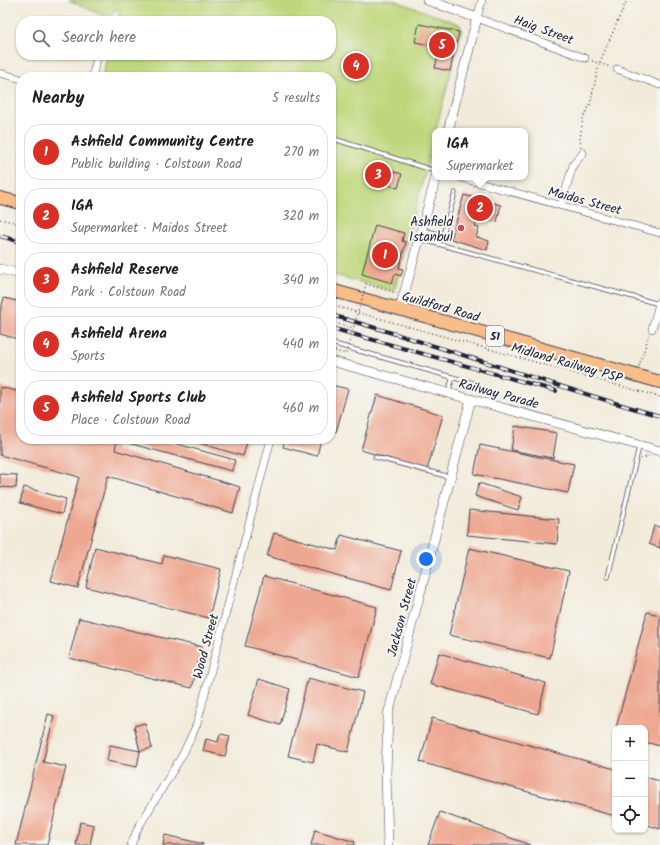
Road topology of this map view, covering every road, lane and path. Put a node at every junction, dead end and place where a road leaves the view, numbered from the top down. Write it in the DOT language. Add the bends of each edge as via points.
graph roads {
  1 [pos="427,0"];
  2 [pos="482,0"];
  3 [pos="627,0"];
  4 [pos="477,18"];
  5 [pos="584,58"];
  6 [pos="97,60"];
  7 [pos="600,63"];
  8 [pos="617,69"];
  9 [pos="93,72"];
  10 [pos="0,73"];
  11 [pos="16,78"];
  12 [pos="660,85"];
  13 [pos="449,128"];
  14 [pos="336,140"];
  15 [pos="583,153"];
  16 [pos="432,170"];
  17 [pos="435,180"];
  18 [pos="469,180"];
  19 [pos="454,194"];
  20 [pos="0,198"];
  21 [pos="16,202"];
  22 [pos="561,206"];
  23 [pos="0,219"];
  24 [pos="16,223"];
  25 [pos="660,233"];
  26 [pos="420,234"];
  27 [pos="0,269"];
  28 [pos="16,273"];
  29 [pos="336,291"];
  30 [pos="396,293"];
  31 [pos="660,303"];
  32 [pos="336,306"];
  33 [pos="400,309"];
  34 [pos="336,323"];
  35 [pos="353,328"];
  36 [pos="652,329"];
  37 [pos="336,344"];
  38 [pos="336,351"];
  39 [pos="336,361"];
  40 [pos="636,375"];
  41 [pos="453,377"];
  42 [pos="660,382"];
  43 [pos="473,383"];
  44 [pos="448,393"];
  45 [pos="660,397"];
  46 [pos="471,399"];
  47 [pos="270,444"];
  48 [pos="640,446"];
  49 [pos="660,451"];
  50 [pos="651,456"];
  51 [pos="374,457"];
  52 [pos="637,458"];
  53 [pos="451,478"];
  54 [pos="608,577"];
  55 [pos="130,845"];
  56 [pos="388,845"];
  1 -- 4 [label="street, Haig Street"];
  2 -- 4 [label="street"];
  3 -- 7 [label="path"];
  4 -- 5 [label="street, Haig Street"];
  4 -- 13 [label="street"];
  5 -- 7 [label="path"];
  6 -- 9 [label="street"];
  7 -- 8 [label="path"];
  7 -- 15 [label="path" via="590,105 583,118 580,139"];
  8 -- 12 [label="street"];
  10 -- 11 [label="street"];
  14 -- 16 [label="lane"];
  15 -- 22 [label="street" via="573,165"];
  17 -- 26 [label="street"];
  18 -- 22 [label="street, Maidos Street"];
  19 -- 26 [label="lane" via="443,235"];
  20 -- 21 [label="highway"];
  22 -- 25 [label="street, Maidos Street"];
  23 -- 24 [label="path"];
  26 -- 31 [label="lane"];
  26 -- 33 [label="street"];
  27 -- 28 [label="street"];
  29 -- 33 [label="highway, Guildford Road / 51"];
  30 -- 35 [label="path, bridge" via="366,284"];
  31 -- 36 [label="street"];
  32 -- 45 [label="path, Midland Railway PSP"];
  33 -- 40 [label="highway, Guildford Road / 51"];
  34 -- 35 [label="path"];
  35 -- 38 [label="path, bridge" via="346,354"];
  36 -- 40 [label="path" via="646,340"];
  37 -- 41 [label="lane"];
  39 -- 44 [label="street, Railway Parade"];
  40 -- 42 [label="highway, Guildford Road / 51"];
  41 -- 43 [label="lane"];
  41 -- 44 [label="lane"];
  44 -- 46 [label="street, Railway Parade"];
  46 -- 48 [label="street, Railway Parade"];
  46 -- 53 [label="street, Jackson Street"];
  47 -- 55 [label="street, Wood Street" via="197,724 183,754"];
  48 -- 49 [label="street, Railway Parade"];
  48 -- 52 [label="lane"];
  50 -- 52 [label="path" via="643,460"];
  51 -- 53 [label="lane"];
  52 -- 54 [label="lane"];
  53 -- 56 [label="street, Jackson Street" via="388,715"];
}
